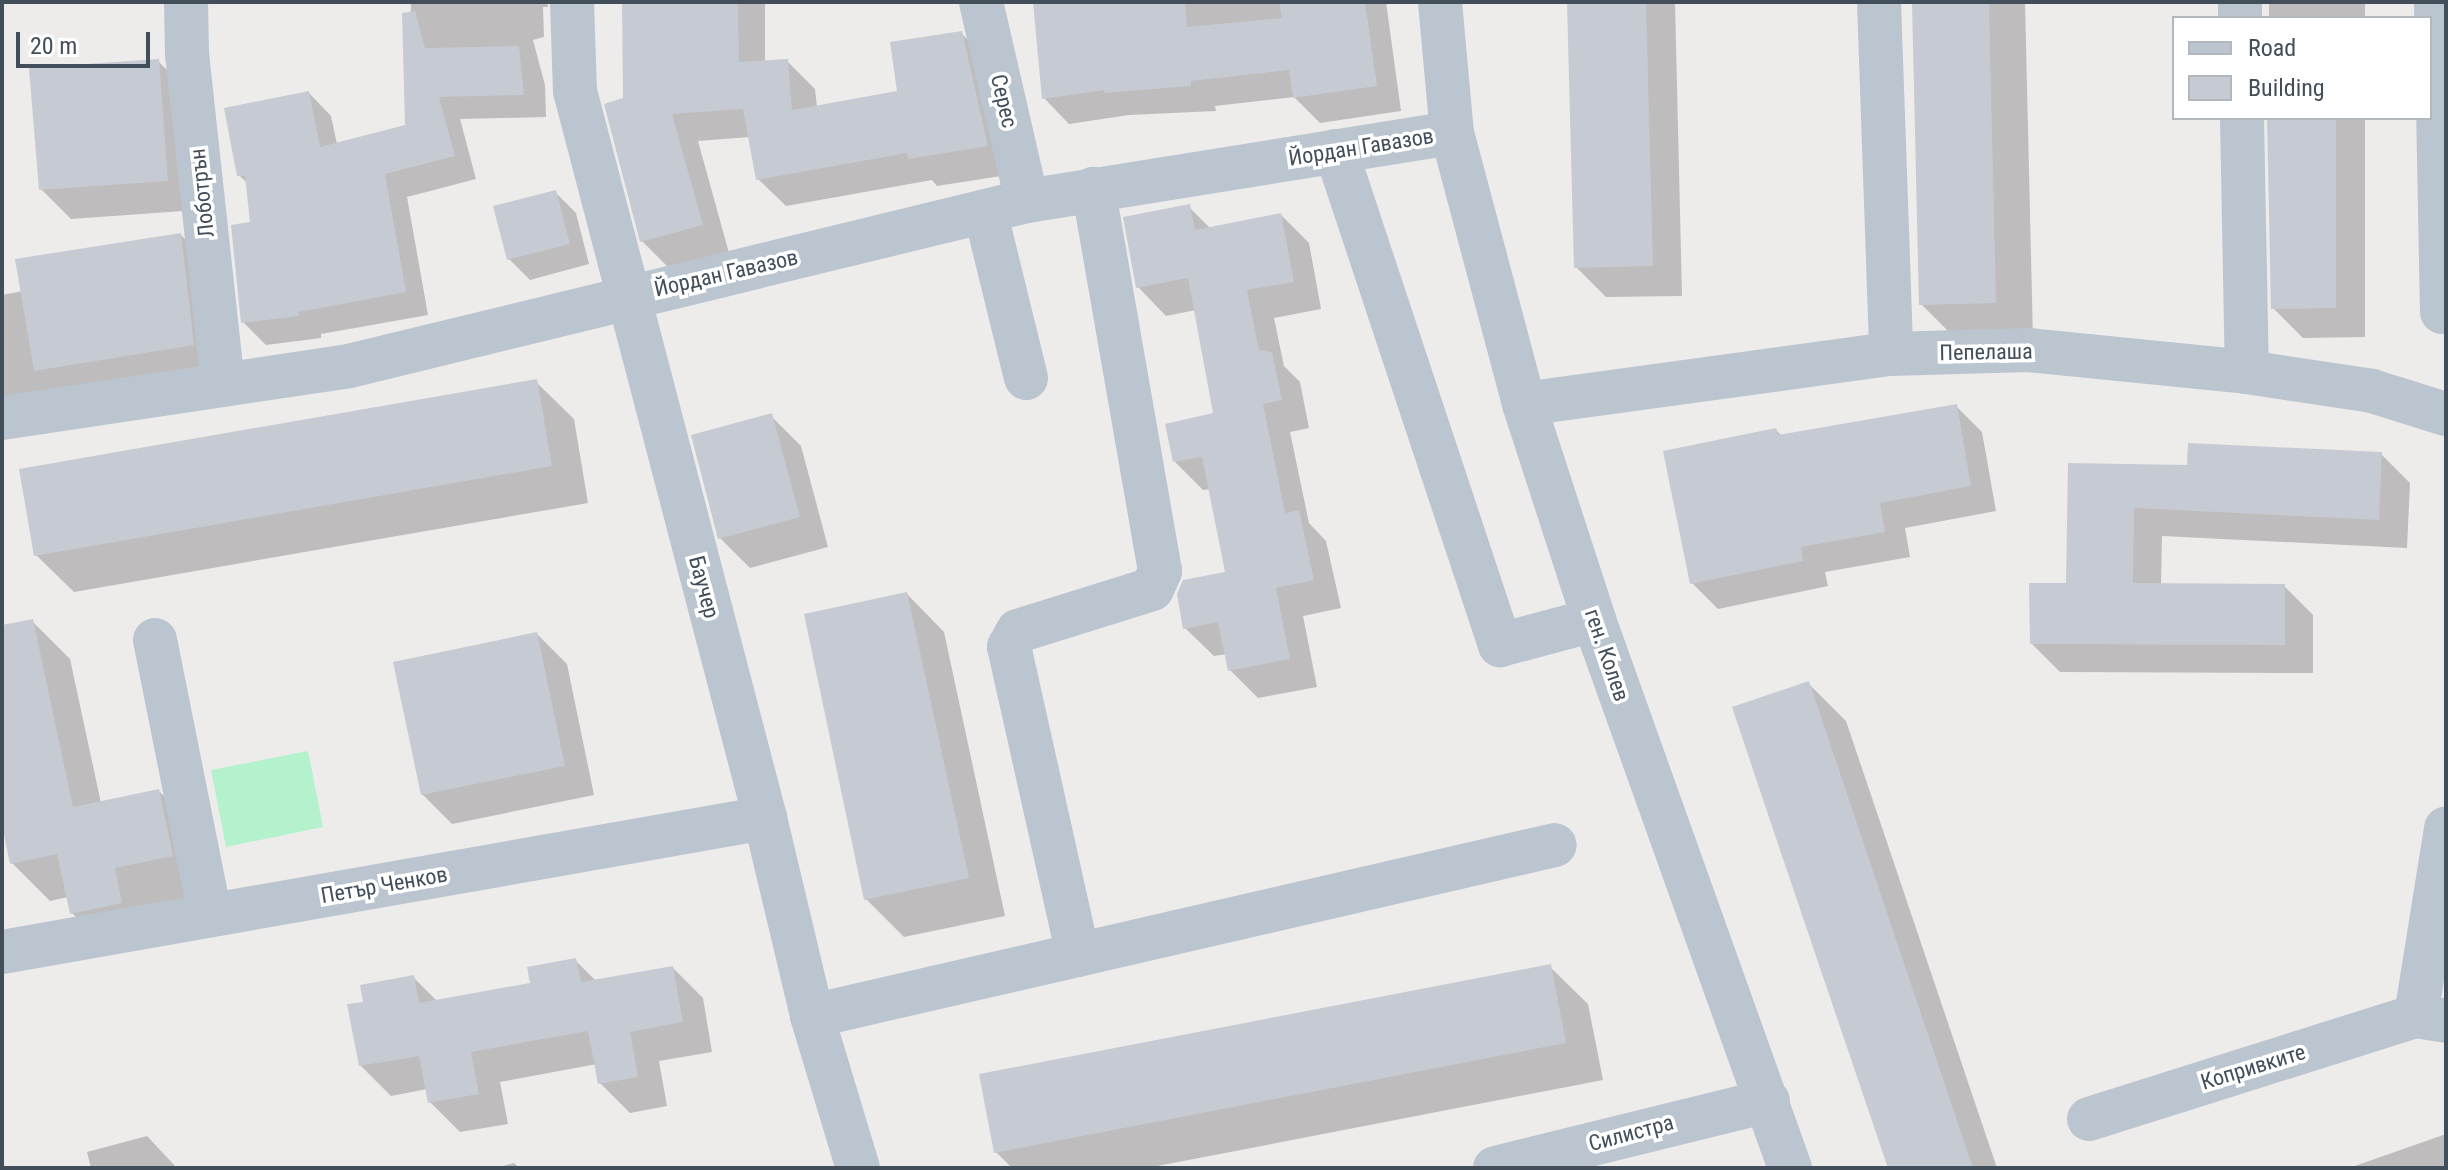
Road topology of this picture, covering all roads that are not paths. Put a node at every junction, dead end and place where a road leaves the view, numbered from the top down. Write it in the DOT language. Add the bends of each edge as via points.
graph roads {
  1 [pos="186,2"];
  2 [pos="572,2"];
  3 [pos="981,2"];
  4 [pos="1440,2"];
  5 [pos="1449,2"];
  6 [pos="1879,2"];
  7 [pos="2436,2"];
  8 [pos="1447,72"];
  9 [pos="2242,120"];
  10 [pos="1452,133"];
  11 [pos="2443,148"];
  12 [pos="1336,151"];
  13 [pos="1093,189"];
  14 [pos="1027,201"];
  15 [pos="985,211"];
  16 [pos="627,296"];
  17 [pos="2442,312"];
  18 [pos="1891,354"];
  19 [pos="2247,372"];
  20 [pos="1026,378"];
  21 [pos="223,384"];
  22 [pos="1524,404"];
  23 [pos="2446,414"];
  24 [pos="2,418"];
  25 [pos="1594,620"];
  26 [pos="155,640"];
  27 [pos="765,818"];
  28 [pos="2446,828"];
  29 [pos="1555,845"];
  30 [pos="210,915"];
  31 [pos="2,952"];
  32 [pos="1078,955"];
  33 [pos="812,1016"];
  34 [pos="2431,1019"];
  35 [pos="1768,1101"];
  36 [pos="2089,1119"];
  37 [pos="858,1168"];
  38 [pos="1495,1168"];
  39 [pos="1790,1168"];
  1 -- 21 [label="street, Лоботрън" via="187,54"];
  2 -- 16 [label="street, Баучер" via="575,91"];
  3 -- 14 [label="street, Серес"];
  4 -- 8 [label="street"];
  5 -- 8 [label="street"];
  6 -- 18 [label="street"];
  7 -- 11 [label="street"];
  8 -- 10 [label="street, ген. Колев"];
  9 -- 19 [label="street"];
  10 -- 12 [label="street, Йордан Гавазов"];
  10 -- 22 [label="street, ген. Колев"];
  11 -- 17 [label="street"];
  12 -- 13 [label="street, Йордан Гавазов"];
  12 -- 25 [label="street" via="1500,645"];
  13 -- 14 [label="street, Йордан Гавазов"];
  13 -- 32 [label="street" via="1160,571 1152,589 1018,631 1009,647"];
  14 -- 15 [label="street, Йордан Гавазов"];
  15 -- 16 [label="street, Йордан Гавазов"];
  15 -- 20 [label="street"];
  16 -- 21 [label="street, Йордан Гавазов" via="349,366"];
  16 -- 27 [label="street, Баучер"];
  18 -- 19 [label="street, Пепелаша" via="2028,350"];
  18 -- 22 [label="street, Пепелаша"];
  19 -- 23 [label="street, Пепелаша" via="2372,391"];
  21 -- 24 [label="street, Йордан Гавазов"];
  22 -- 25 [label="street, ген. Колев"];
  25 -- 35 [label="street, ген. Колев"];
  26 -- 30 [label="street"];
  27 -- 30 [label="street, Петър Ченков"];
  27 -- 33 [label="street, Баучер"];
  28 -- 34 [label="street, Копривките"];
  29 -- 32 [label="street"];
  30 -- 31 [label="street, Петър Ченков"];
  32 -- 33 [label="street"];
  33 -- 37 [label="street, Баучер"];
  34 -- 36 [label="street, Копривките"];
  35 -- 38 [label="street, Силистра"];
  35 -- 39 [label="street, ген. Колев"];
}
